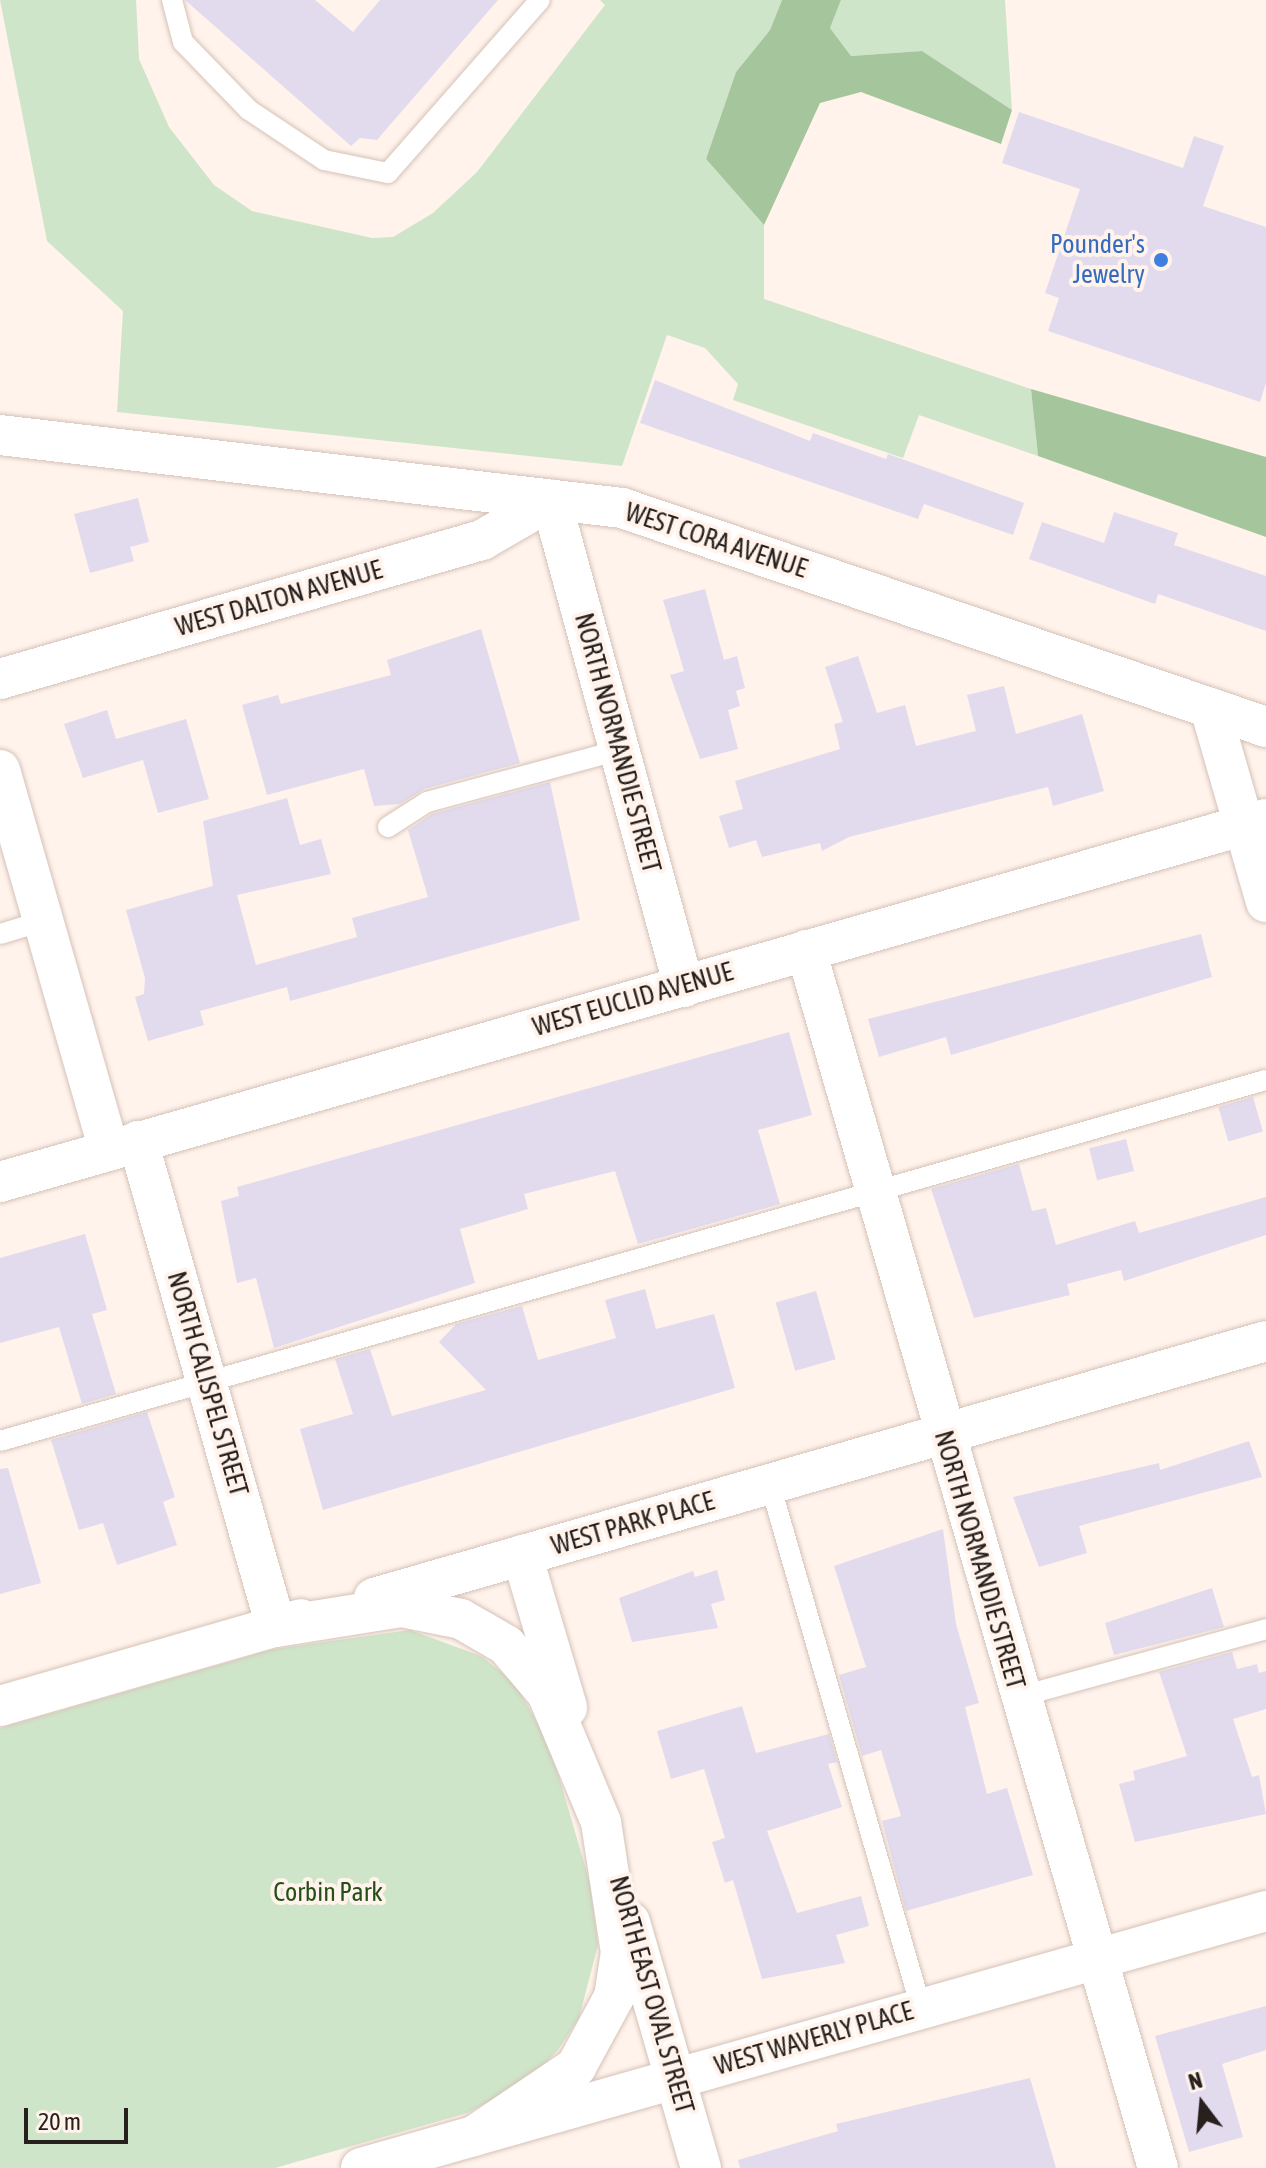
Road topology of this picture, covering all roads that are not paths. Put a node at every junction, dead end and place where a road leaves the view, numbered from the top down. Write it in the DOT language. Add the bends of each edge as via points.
graph roads {
  1 [pos="172,0"];
  2 [pos="540,0"];
  3 [pos="0,435"];
  4 [pos="551,500"];
  5 [pos="0,679"];
  6 [pos="1210,708"];
  7 [pos="1266,727"];
  8 [pos="620,750"];
  9 [pos="0,770"];
  10 [pos="1256,822"];
  11 [pos="388,827"];
  12 [pos="1266,902"];
  13 [pos="43,921"];
  14 [pos="0,934"];
  15 [pos="806,950"];
  16 [pos="684,987"];
  17 [pos="1266,1080"];
  18 [pos="124,1146"];
  19 [pos="0,1182"];
  20 [pos="874,1188"];
  21 [pos="1266,1341"];
  22 [pos="206,1382"];
  23 [pos="943,1434"];
  24 [pos="0,1441"];
  25 [pos="770,1484"];
  26 [pos="522,1555"];
  27 [pos="276,1627"];
  28 [pos="1266,1629"];
  29 [pos="1018,1697"];
  30 [pos="0,1706"];
  31 [pos="601,1822"];
  32 [pos="1266,1911"];
  33 [pos="1096,1959"];
  34 [pos="921,2008"];
  35 [pos="676,2078"];
  36 [pos="474,2136"];
  37 [pos="361,2168"];
  38 [pos="701,2168"];
  39 [pos="1158,2168"];
  1 -- 2 [label="lane" via="183,42 249,110 324,160 388,173"];
  3 -- 4 [label="street, WEST CORA AVENUE"];
  4 -- 5 [label="street, WEST DALTON AVENUE" via="482,540"];
  4 -- 6 [label="street, WEST CORA AVENUE" via="622,508"];
  4 -- 8 [label="street, NORTH NORMANDIE STREET"];
  6 -- 7 [label="street, WEST CORA AVENUE"];
  6 -- 10 [label="street"];
  8 -- 11 [label="lane" via="427,802"];
  8 -- 16 [label="street, NORTH NORMANDIE STREET"];
  9 -- 13 [label="street, NORTH CALISPEL STREET"];
  10 -- 12 [label="street"];
  10 -- 15 [label="street, WEST EUCLID AVENUE"];
  13 -- 14 [label="lane"];
  13 -- 18 [label="street, NORTH CALISPEL STREET"];
  15 -- 16 [label="street, WEST EUCLID AVENUE"];
  15 -- 20 [label="street, NORTH NORMANDIE STREET"];
  16 -- 18 [label="street, WEST EUCLID AVENUE"];
  17 -- 20 [label="lane"];
  18 -- 19 [label="street, WEST EUCLID AVENUE"];
  18 -- 22 [label="street, NORTH CALISPEL STREET"];
  20 -- 22 [label="lane"];
  20 -- 23 [label="street, NORTH NORMANDIE STREET"];
  21 -- 23 [label="street, WEST PARK PLACE"];
  22 -- 24 [label="lane"];
  22 -- 27 [label="street, NORTH CALISPEL STREET"];
  23 -- 25 [label="street, WEST PARK PLACE"];
  23 -- 29 [label="street, NORTH NORMANDIE STREET"];
  25 -- 26 [label="street, WEST PARK PLACE"];
  25 -- 34 [label="lane"];
  26 -- 27 [label="street, WEST PARK PLACE"];
  26 -- 31 [label="street, NORTH EAST OVAL STREET"];
  27 -- 30 [label="street, WEST PARK PLACE"];
  27 -- 31 [label="street, NORTH EAST OVAL STREET" via="401,1607 461,1619 506,1645 547,1693"];
  28 -- 29 [label="lane"];
  29 -- 33 [label="street, NORTH NORMANDIE STREET"];
  31 -- 35 [label="street, NORTH EAST OVAL STREET"];
  31 -- 36 [label="street, NORTH EAST OVAL STREET" via="621,1952 614,1997 576,2067"];
  32 -- 33 [label="street, WEST WAVERLY PLACE"];
  33 -- 34 [label="street, WEST WAVERLY PLACE"];
  33 -- 39 [label="street, NORTH NORMANDIE STREET"];
  34 -- 35 [label="street, WEST WAVERLY PLACE"];
  35 -- 36 [label="street, WEST WAVERLY PLACE"];
  35 -- 38 [label="street, NORTH EAST OVAL STREET"];
  36 -- 37 [label="street, WEST WAVERLY PLACE"];
}
